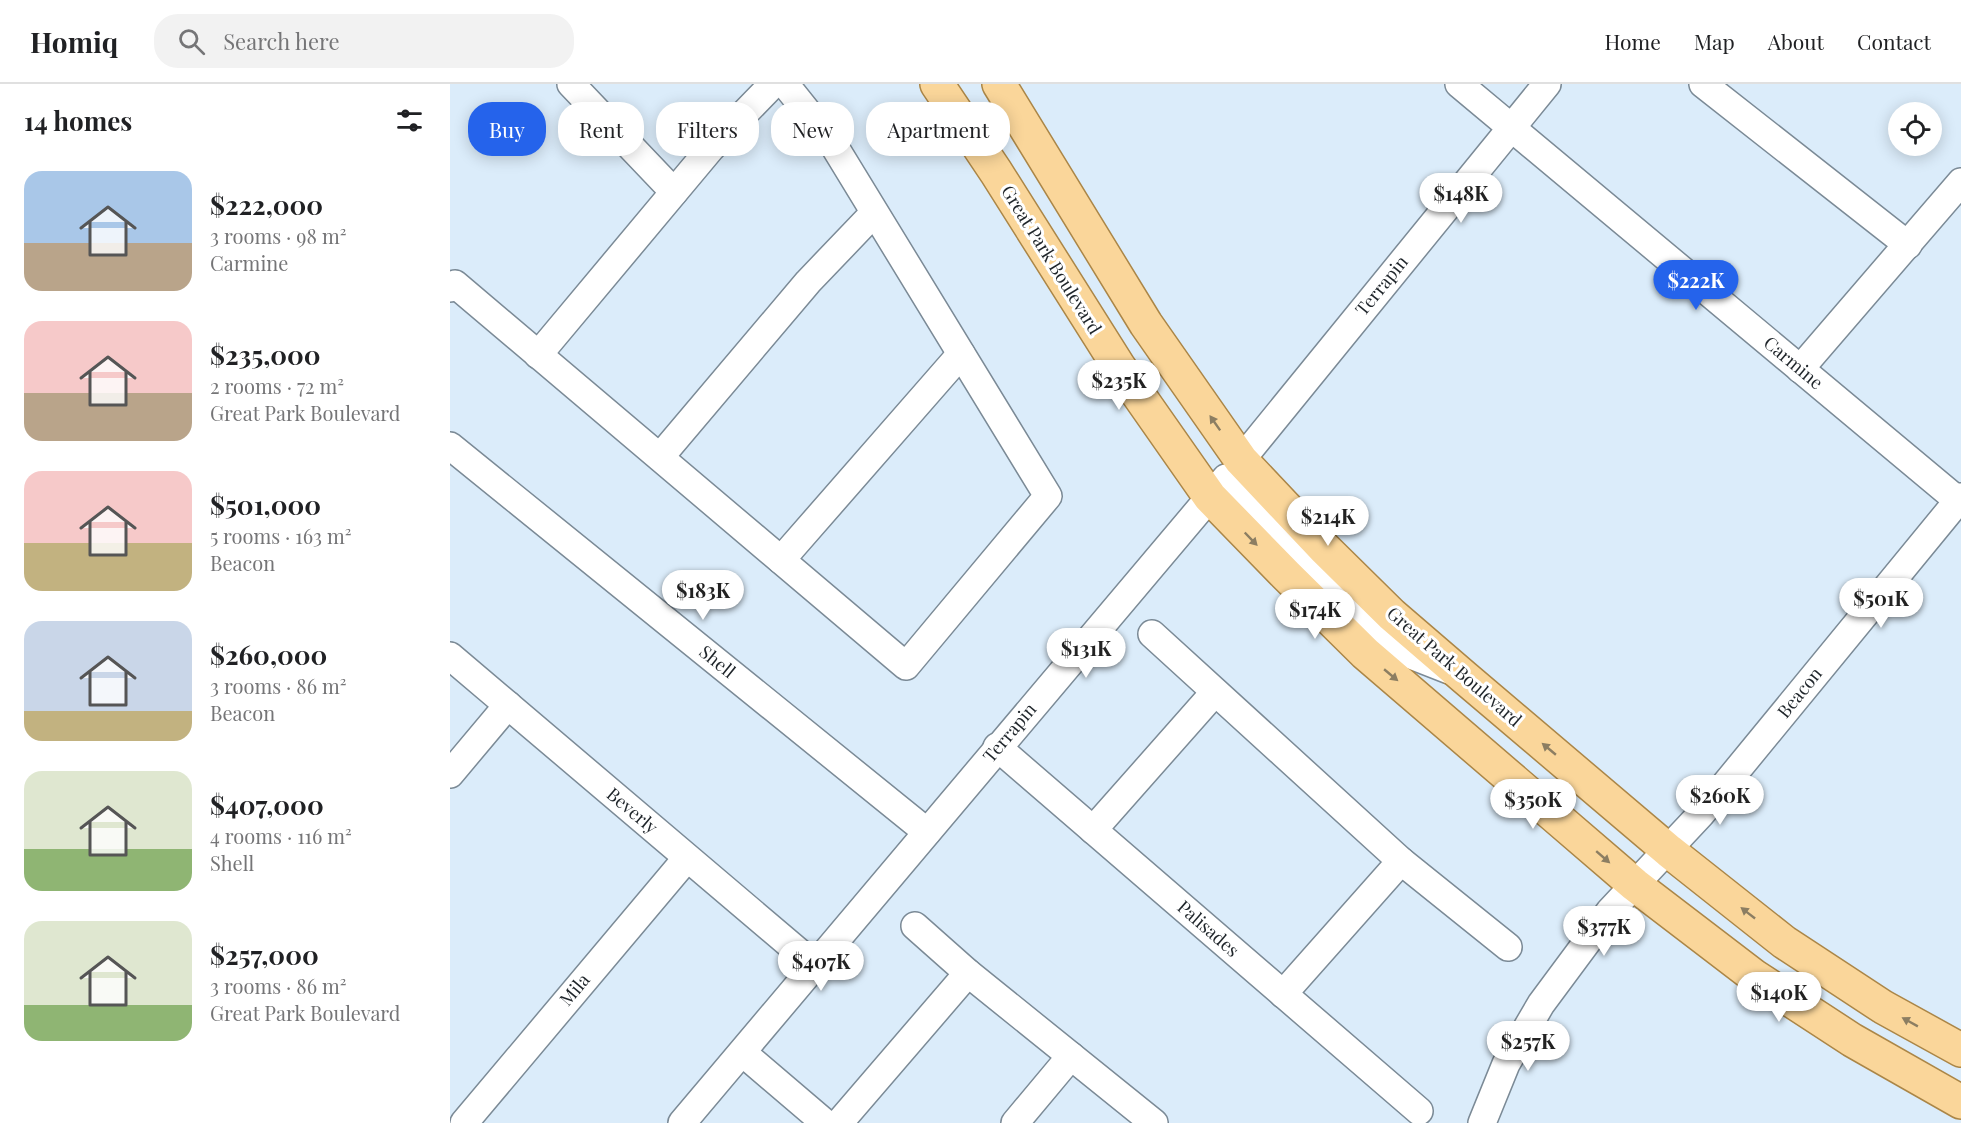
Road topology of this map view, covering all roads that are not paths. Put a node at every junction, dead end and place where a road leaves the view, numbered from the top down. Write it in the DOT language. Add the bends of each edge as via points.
graph roads {
  1 [pos="572,84"];
  2 [pos="773,84"];
  3 [pos="785,84"];
  4 [pos="937,84"];
  5 [pos="999,84"];
  6 [pos="1459,84"];
  7 [pos="1547,84"];
  8 [pos="1703,84"];
  9 [pos="1510,127"];
  10 [pos="1961,182"];
  11 [pos="674,192"];
  12 [pos="874,213"];
  13 [pos="1908,246"];
  14 [pos="452,283"];
  15 [pos="961,354"];
  16 [pos="538,355"];
  17 [pos="1800,369"];
  18 [pos="450,446"];
  19 [pos="660,457"];
  20 [pos="1241,460"];
  21 [pos="1210,497"];
  22 [pos="1960,500"];
  23 [pos="780,560"];
  24 [pos="1152,634"];
  25 [pos="450,656"];
  26 [pos="1464,676"];
  27 [pos="1215,692"];
  28 [pos="508,705"];
  29 [pos="997,747"];
  30 [pos="450,774"];
  31 [pos="1093,830"];
  32 [pos="927,832"];
  33 [pos="1669,851"];
  34 [pos="687,858"];
  35 [pos="1401,861"];
  36 [pos="1635,885"];
  37 [pos="915,926"];
  38 [pos="1508,947"];
  39 [pos="814,965"];
  40 [pos="968,973"];
  41 [pos="1283,994"];
  42 [pos="1961,1050"];
  43 [pos="743,1053"];
  44 [pos="1071,1056"];
  45 [pos="1961,1102"];
  46 [pos="1419,1111"];
  47 [pos="464,1123"];
  48 [pos="682,1123"];
  49 [pos="825,1123"];
  50 [pos="839,1123"];
  51 [pos="1015,1123"];
  52 [pos="1154,1123"];
  53 [pos="1482,1123"];
  1 -- 11 [label="street"];
  2 -- 11 [label="street"];
  3 -- 12 [label="street" via="833,144"];
  4 -- 21 [label="main road, Great Park Boulevard" via="1119,367"];
  20 -- 5 [label="main road, Great Park Boulevard, one-way" via="1146,324"];
  6 -- 9 [label="street, Carmine"];
  7 -- 9 [label="street, Terrapin"];
  8 -- 13 [label="street"];
  9 -- 17 [label="street, Carmine"];
  9 -- 20 [label="street, Terrapin"];
  10 -- 13 [label="street"];
  11 -- 16 [label="street"];
  12 -- 15 [label="street"];
  12 -- 19 [label="street" via="808,282"];
  13 -- 17 [label="street"];
  14 -- 16 [label="street"];
  15 -- 23 [label="street"];
  15 -- 23 [label="street" via="1048,496 906,666"];
  16 -- 19 [label="street"];
  17 -- 22 [label="street, Carmine"];
  18 -- 32 [label="street, Shell"];
  19 -- 23 [label="street"];
  20 -- 26 [label="main road, Great Park Boulevard" via="1392,615"];
  21 -- 26 [label="street, Terrapin" via="1226,478 1404,652"];
  21 -- 29 [label="street, Terrapin"];
  21 -- 36 [label="main road, Great Park Boulevard, one-way" via="1365,653"];
  22 -- 33 [label="street, Beacon"];
  24 -- 27 [label="street"];
  25 -- 28 [label="street, Beverly"];
  33 -- 26 [label="main road, Great Park Boulevard, one-way"];
  27 -- 31 [label="street"];
  27 -- 35 [label="street"];
  28 -- 30 [label="street"];
  28 -- 34 [label="street, Beverly"];
  29 -- 31 [label="street, Palisades"];
  29 -- 32 [label="street, Terrapin"];
  31 -- 41 [label="street, Palisades"];
  32 -- 39 [label="street, Terrapin"];
  33 -- 36 [label="street, Beacon"];
  42 -- 33 [label="main road, Great Park Boulevard, one-way" via="1883,1007 1784,942"];
  34 -- 39 [label="street, Beverly"];
  34 -- 47 [label="street, Mila"];
  35 -- 38 [label="street"];
  35 -- 41 [label="street"];
  36 -- 45 [label="main road, Great Park Boulevard" via="1754,976 1852,1040"];
  36 -- 53 [label="street, Beacon" via="1610,911 1541,1004 1506,1064"];
  37 -- 40 [label="street"];
  39 -- 43 [label="street, Terrapin"];
  40 -- 44 [label="street"];
  40 -- 50 [label="street"];
  41 -- 46 [label="street, Palisades"];
  43 -- 48 [label="street, Terrapin"];
  43 -- 49 [label="street"];
  44 -- 51 [label="street"];
  44 -- 52 [label="street"];
}
